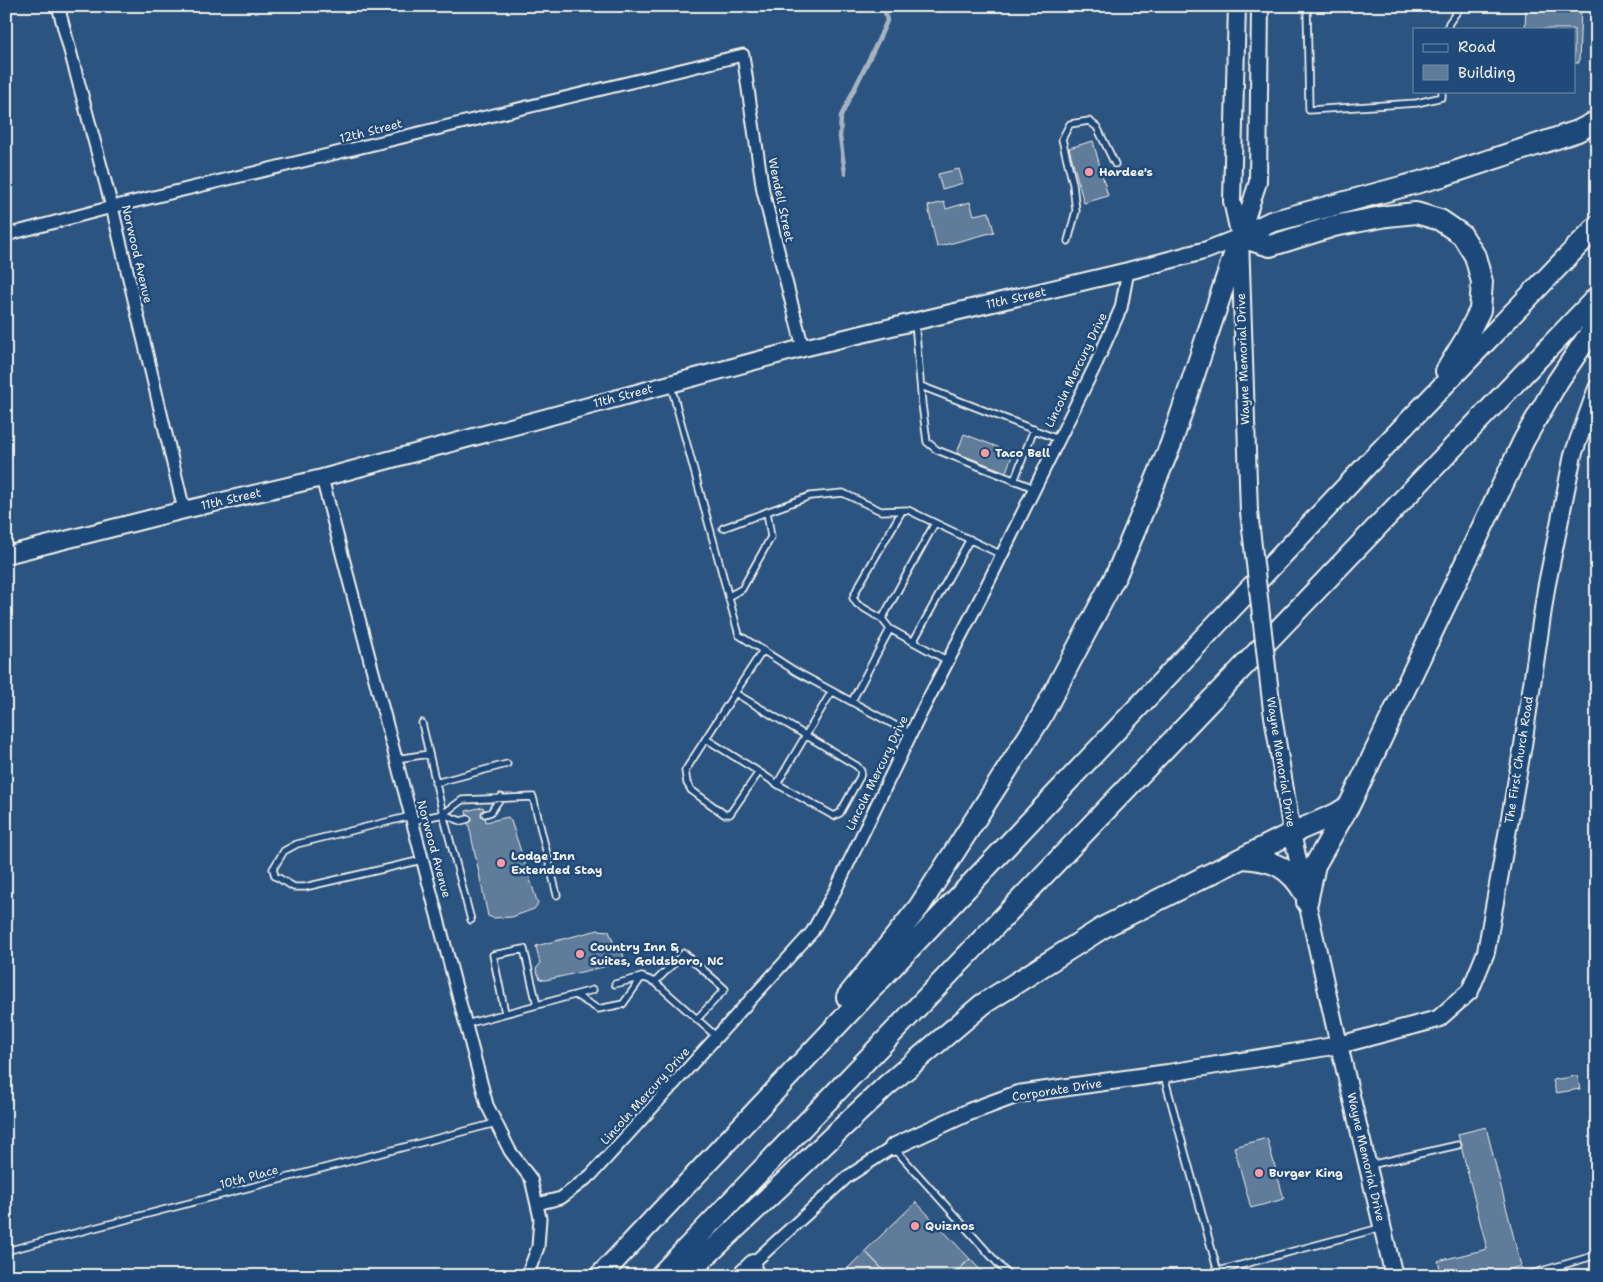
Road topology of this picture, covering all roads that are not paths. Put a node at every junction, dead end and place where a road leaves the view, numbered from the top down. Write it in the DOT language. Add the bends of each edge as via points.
graph roads {
  1 [pos="58,6"];
  2 [pos="1237,6"];
  3 [pos="1260,6"];
  4 [pos="1307,6"];
  5 [pos="1461,6"];
  6 [pos="1447,28"];
  7 [pos="743,55"];
  8 [pos="1442,92"];
  9 [pos="1597,121"];
  10 [pos="1115,164"];
  11 [pos="112,207"];
  12 [pos="1597,226"];
  13 [pos="6,235"];
  14 [pos="1240,237"];
  15 [pos="1068,241"];
  16 [pos="1128,271"];
  17 [pos="1597,298"];
  18 [pos="915,322"];
  19 [pos="1597,323"];
  20 [pos="804,348"];
  21 [pos="670,384"];
  22 [pos="921,386"];
  23 [pos="1597,388"];
  24 [pos="1034,429"];
  25 [pos="1058,439"];
  26 [pos="1385,446"];
  27 [pos="322,478"];
  28 [pos="1014,481"];
  29 [pos="1034,488"];
  30 [pos="184,510"];
  31 [pos="902,511"];
  32 [pos="767,512"];
  33 [pos="935,523"];
  34 [pos="723,528"];
  35 [pos="970,539"];
  36 [pos="1002,555"];
  37 [pos="6,556"];
  38 [pos="729,596"];
  39 [pos="882,619"];
  40 [pos="890,629"];
  41 [pos="913,642"];
  42 [pos="763,650"];
  43 [pos="948,661"];
  44 [pos="832,691"];
  45 [pos="735,693"];
  46 [pos="852,701"];
  47 [pos="422,723"];
  48 [pos="912,734"];
  49 [pos="806,736"];
  50 [pos="706,739"];
  51 [pos="428,754"];
  52 [pos="396,759"];
  53 [pos="507,764"];
  54 [pos="758,772"];
  55 [pos="435,783"];
  56 [pos="777,784"];
  57 [pos="501,797"];
  58 [pos="1349,806"];
  59 [pos="443,814"];
  60 [pos="484,814"];
  61 [pos="412,818"];
  62 [pos="468,819"];
  63 [pos="1292,833"];
  64 [pos="1243,858"];
  65 [pos="422,860"];
  66 [pos="558,895"];
  67 [pos="1306,898"];
  68 [pos="471,920"];
  69 [pos="642,977"];
  70 [pos="654,982"];
  71 [pos="614,984"];
  72 [pos="593,990"];
  73 [pos="576,995"];
  74 [pos="537,1005"];
  75 [pos="505,1013"];
  76 [pos="696,1019"];
  77 [pos="466,1024"];
  78 [pos="717,1037"];
  79 [pos="1339,1046"];
  80 [pos="1163,1074"];
  81 [pos="758,1108"];
  82 [pos="496,1123"];
  83 [pos="1458,1145"];
  84 [pos="893,1147"];
  85 [pos="1368,1166"];
  86 [pos="537,1204"];
  87 [pos="1382,1228"];
  88 [pos="6,1251"];
  89 [pos="1597,1255"];
  90 [pos="753,1263"];
  91 [pos="1218,1273"];
  92 [pos="527,1276"];
  93 [pos="600,1276"];
  94 [pos="660,1276"];
  95 [pos="685,1276"];
  96 [pos="740,1276"];
  97 [pos="765,1276"];
  98 [pos="1009,1276"];
  99 [pos="1394,1276"];
  100 [pos="1524,1276"];
  1 -- 11 [label="street, Norwood Avenue"];
  2 -- 14 [label="street, Wayne Memorial Drive" via="1232,201"];
  3 -- 14 [label="street, Wayne Memorial Drive" via="1258,182"];
  4 -- 8 [label="lane" via="1309,110 1417,103 1442,96"];
  5 -- 6 [label="lane"];
  7 -- 11 [label="street, 12th Street"];
  7 -- 20 [label="street, Wendell Street" via="763,191"];
  9 -- 14 [label="highway" via="1578,131 1442,176 1271,222"];
  10 -- 15 [label="lane" via="1097,127 1089,122 1070,124 1062,139 1074,184 1076,211"];
  11 -- 13 [label="street, 12th Street"];
  11 -- 30 [label="street, Norwood Avenue"];
  12 -- 26 [label="highway"];
  14 -- 16 [label="street, 11th Street" via="1207,250"];
  14 -- 26 [label="highway" via="1270,246 1334,226 1416,213 1440,220 1462,235 1478,264 1482,282 1480,310 1449,367"];
  14 -- 63 [label="street, Wayne Memorial Drive, bridge" via="1249,512 1272,710"];
  14 -- 81 [label="highway" via="1171,444 1118,573 1041,717 919,907"];
  16 -- 18 [label="street, 11th Street"];
  16 -- 25 [label="street, Lincoln Mercury Drive" via="1121,308"];
  17 -- 94 [label="highway"];
  18 -- 20 [label="street, 11th Street"];
  18 -- 22 [label="lane"];
  19 -- 58 [label="highway" via="1524,440"];
  20 -- 21 [label="street, 11th Street"];
  21 -- 27 [label="street, 11th Street"];
  21 -- 38 [label="lane"];
  22 -- 24 [label="lane"];
  22 -- 28 [label="lane" via="927,442 937,450"];
  23 -- 79 [label="street, The First Church Road" via="1573,454 1546,589 1523,745 1486,952 1470,991 1438,1020"];
  24 -- 25 [label="lane"];
  24 -- 28 [label="lane"];
  25 -- 29 [label="street, Lincoln Mercury Drive"];
  26 -- 81 [label="highway"];
  27 -- 30 [label="street, 11th Street"];
  27 -- 52 [label="street, Norwood Avenue"];
  28 -- 29 [label="lane"];
  29 -- 36 [label="street, Lincoln Mercury Drive"];
  30 -- 37 [label="street, 11th Street"];
  31 -- 32 [label="lane" via="881,511 843,493 810,496"];
  31 -- 33 [label="lane" via="908,510"];
  31 -- 39 [label="lane" via="853,598 857,604"];
  32 -- 34 [label="lane"];
  32 -- 38 [label="lane" via="771,537 742,589"];
  33 -- 35 [label="lane"];
  33 -- 39 [label="lane"];
  35 -- 36 [label="lane"];
  35 -- 41 [label="lane"];
  36 -- 43 [label="street, Lincoln Mercury Drive"];
  38 -- 42 [label="lane" via="739,635"];
  39 -- 40 [label="lane"];
  40 -- 41 [label="lane"];
  40 -- 46 [label="lane"];
  41 -- 43 [label="lane"];
  42 -- 44 [label="lane"];
  42 -- 45 [label="lane"];
  43 -- 48 [label="street, Lincoln Mercury Drive"];
  44 -- 46 [label="lane"];
  44 -- 49 [label="lane"];
  45 -- 49 [label="lane"];
  45 -- 50 [label="lane"];
  46 -- 48 [label="lane"];
  47 -- 51 [label="lane"];
  48 -- 78 [label="street, Lincoln Mercury Drive" via="812,932"];
  49 -- 56 [label="lane"];
  49 -- 56 [label="lane" via="861,771 840,813 828,814"];
  50 -- 54 [label="lane"];
  50 -- 54 [label="lane" via="686,771 686,783 724,814 730,814 735,808"];
  51 -- 52 [label="lane"];
  51 -- 55 [label="lane"];
  52 -- 61 [label="street, Norwood Avenue"];
  53 -- 55 [label="lane"];
  54 -- 56 [label="lane"];
  55 -- 59 [label="lane"];
  57 -- 59 [label="lane" via="462,800"];
  57 -- 60 [label="lane" via="491,812"];
  57 -- 66 [label="lane" via="533,797"];
  58 -- 63 [label="highway"];
  58 -- 67 [label="highway" via="1314,865"];
  59 -- 61 [label="lane"];
  59 -- 62 [label="lane"];
  59 -- 68 [label="lane"];
  61 -- 65 [label="street, Norwood Avenue"];
  61 -- 65 [label="lane" via="296,844 284,851 273,869 275,876 294,887 304,887"];
  63 -- 64 [label="highway"];
  63 -- 67 [label="street, Wayne Memorial Drive"];
  64 -- 67 [label="highway" via="1280,866 1298,882"];
  64 -- 95 [label="highway" via="1104,927 983,1004 886,1086"];
  65 -- 77 [label="street, Norwood Avenue"];
  67 -- 79 [label="street, Wayne Memorial Drive"];
  69 -- 70 [label="lane"];
  69 -- 71 [label="lane"];
  69 -- 73 [label="lane" via="623,1004 598,1009"];
  70 -- 76 [label="lane"];
  70 -- 76 [label="lane" via="684,953 725,989"];
  72 -- 73 [label="lane"];
  73 -- 74 [label="lane"];
  74 -- 75 [label="lane"];
  74 -- 75 [label="lane" via="524,949 493,955"];
  75 -- 77 [label="lane"];
  76 -- 78 [label="lane"];
  77 -- 82 [label="street, Norwood Avenue" via="487,1105"];
  78 -- 86 [label="street, Lincoln Mercury Drive" via="590,1175 561,1198"];
  79 -- 80 [label="street, Corporate Drive"];
  79 -- 85 [label="street, Wayne Memorial Drive"];
  80 -- 84 [label="street, Corporate Drive" via="1018,1094 969,1112"];
  80 -- 91 [label="lane"];
  81 -- 93 [label="highway"];
  82 -- 86 [label="street, Norwood Avenue" via="510,1151 531,1179"];
  82 -- 88 [label="lane, 10th Place"];
  83 -- 85 [label="lane"];
  84 -- 90 [label="street, Corporate Drive" via="847,1177"];
  84 -- 98 [label="lane"];
  85 -- 87 [label="street, Wayne Memorial Drive"];
  86 -- 92 [label="street, Norwood Avenue" via="540,1218 538,1247"];
  87 -- 91 [label="lane"];
  87 -- 99 [label="street, Wayne Memorial Drive"];
  89 -- 100 [label="lane"];
  90 -- 96 [label="street, Corporate Drive"];
  90 -- 97 [label="lane"];
}
